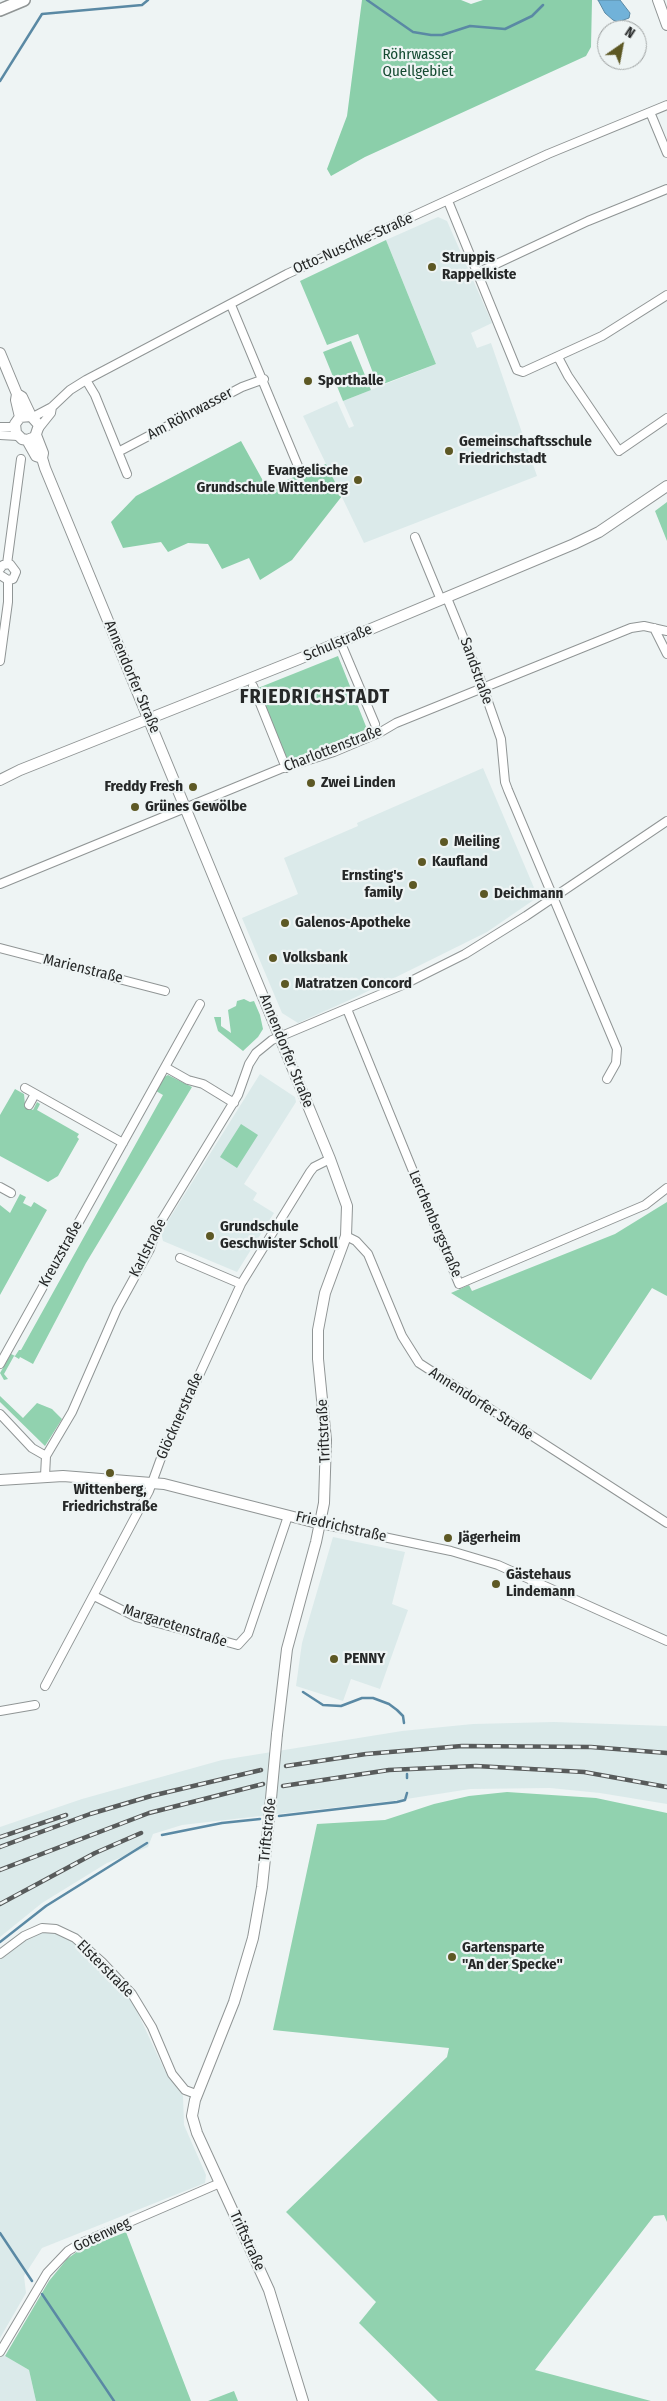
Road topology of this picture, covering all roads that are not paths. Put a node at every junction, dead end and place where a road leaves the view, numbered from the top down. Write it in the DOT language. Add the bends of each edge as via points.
graph roads {
  1 [pos="24,0"];
  2 [pos="658,0"];
  3 [pos="0,10"];
  4 [pos="667,25"];
  5 [pos="667,105"];
  6 [pos="650,112"];
  7 [pos="667,153"];
  8 [pos="667,189"];
  9 [pos="448,201"];
  10 [pos="477,273"];
  11 [pos="667,296"];
  12 [pos="231,305"];
  13 [pos="0,353"];
  14 [pos="558,357"];
  15 [pos="264,379"];
  16 [pos="86,380"];
  17 [pos="52,407"];
  18 [pos="28,417"];
  19 [pos="667,418"];
  20 [pos="0,428"];
  21 [pos="27,433"];
  22 [pos="0,435"];
  23 [pos="118,452"];
  24 [pos="21,459"];
  25 [pos="298,466"];
  26 [pos="127,474"];
  27 [pos="667,486"];
  28 [pos="415,537"];
  29 [pos="7,564"];
  30 [pos="0,569"];
  31 [pos="0,575"];
  32 [pos="8,580"];
  33 [pos="444,599"];
  34 [pos="654,628"];
  35 [pos="667,631"];
  36 [pos="340,641"];
  37 [pos="667,654"];
  38 [pos="0,661"];
  39 [pos="253,686"];
  40 [pos="482,687"];
  41 [pos="150,719"];
  42 [pos="375,724"];
  43 [pos="286,768"];
  44 [pos="0,780"];
  45 [pos="186,807"];
  46 [pos="667,821"];
  47 [pos="0,884"];
  48 [pos="553,898"];
  49 [pos="0,948"];
  50 [pos="165,990"];
  51 [pos="200,1004"];
  52 [pos="347,1009"];
  53 [pos="280,1036"];
  54 [pos="165,1067"];
  55 [pos="607,1079"];
  56 [pos="25,1088"];
  57 [pos="35,1094"];
  58 [pos="234,1103"];
  59 [pos="29,1104"];
  60 [pos="123,1143"];
  61 [pos="330,1159"];
  62 [pos="0,1187"];
  63 [pos="667,1188"];
  64 [pos="11,1193"];
  65 [pos="346,1236"];
  66 [pos="180,1258"];
  67 [pos="241,1284"];
  68 [pos="0,1364"];
  69 [pos="0,1414"];
  70 [pos="46,1456"];
  71 [pos="45,1476"];
  72 [pos="0,1480"];
  73 [pos="152,1483"];
  74 [pos="288,1516"];
  75 [pos="667,1523"];
  76 [pos="320,1524"];
  77 [pos="94,1596"];
  78 [pos="667,1642"];
  79 [pos="45,1686"];
  80 [pos="35,1706"];
  81 [pos="0,1712"];
  82 [pos="0,1954"];
  83 [pos="196,2094"];
  84 [pos="220,2183"];
  85 [pos="0,2352"];
  86 [pos="303,2401"];
  1 -- 3 [label="main road"];
  2 -- 4 [label="main road"];
  5 -- 6 [label="street, Otto-Nuschke-Straße"];
  6 -- 7 [label="street"];
  6 -- 9 [label="street, Otto-Nuschke-Straße" via="563,147"];
  8 -- 10 [label="street" via="588,221"];
  9 -- 10 [label="street"];
  9 -- 12 [label="street, Otto-Nuschke-Straße" via="326,255"];
  10 -- 14 [label="street" via="517,370 523,372"];
  11 -- 14 [label="street" via="617,328"];
  12 -- 15 [label="street"];
  12 -- 16 [label="street, Otto-Nuschke-Straße"];
  13 -- 18 [label="main road" via="17,394 22,397"];
  14 -- 19 [label="street" via="619,451"];
  15 -- 23 [label="street, Am Röhrwasser" via="242,387"];
  15 -- 25 [label="street"];
  16 -- 17 [label="street, Otto-Nuschke-Straße"];
  16 -- 23 [label="street"];
  17 -- 18 [label="street, Otto-Nuschke-Straße"];
  17 -- 21 [label="street, Otto-Nuschke-Straße" via="51,412"];
  18 -- 21 [label="main road"];
  18 -- 21 [label="main road, Annendorfer Straße"];
  20 -- 21 [label="street"];
  21 -- 22 [label="street"];
  21 -- 41 [label="main road, Annendorfer Straße" via="36,456 42,458"];
  23 -- 26 [label="street"];
  24 -- 29 [label="street"];
  27 -- 33 [label="main road, Schulstraße" via="584,540"];
  28 -- 33 [label="street, Sandstraße"];
  29 -- 30 [label="street"];
  29 -- 32 [label="street" via="16,572 13,579"];
  31 -- 32 [label="street"];
  32 -- 38 [label="street"];
  33 -- 36 [label="main road, Schulstraße"];
  33 -- 40 [label="street, Sandstraße"];
  34 -- 35 [label="street, Charlottenstraße"];
  34 -- 37 [label="street"];
  34 -- 40 [label="street, Charlottenstraße" via="631,628"];
  36 -- 41 [label="main road, Schulstraße"];
  36 -- 42 [label="street"];
  39 -- 43 [label="street"];
  40 -- 43 [label="street, Charlottenstraße" via="334,752"];
  40 -- 48 [label="street, Sandstraße" via="502,744 505,782"];
  41 -- 44 [label="main road, Schulstraße"];
  41 -- 45 [label="main road, Annendorfer Straße"];
  43 -- 45 [label="street, Charlottenstraße"];
  45 -- 47 [label="street, Charlottenstraße"];
  45 -- 53 [label="main road, Annendorfer Straße"];
  46 -- 48 [label="street"];
  48 -- 52 [label="street" via="449,963"];
  48 -- 55 [label="street" via="617,1049 616,1063"];
  49 -- 50 [label="street, Marienstraße"];
  51 -- 54 [label="street, Kreuzstraße"];
  52 -- 53 [label="street"];
  52 -- 63 [label="street, Lerchenbergstraße" via="459,1284 645,1205"];
  53 -- 58 [label="street, Karlstraße" via="252,1058"];
  53 -- 61 [label="main road, Annendorfer Straße"];
  54 -- 58 [label="street" via="203,1084"];
  54 -- 60 [label="street, Kreuzstraße"];
  56 -- 57 [label="street"];
  57 -- 59 [label="street"];
  57 -- 60 [label="street"];
  58 -- 70 [label="street, Karlstraße" via="158,1228 117,1308 72,1412"];
  60 -- 68 [label="street, Kreuzstraße"];
  61 -- 65 [label="main road, Annendorfer Straße" via="347,1206"];
  61 -- 67 [label="street, Glöcknerstraße" via="310,1172"];
  62 -- 64 [label="street"];
  65 -- 75 [label="street, Annendorfer Straße" via="368,1254 402,1336 419,1363"];
  65 -- 76 [label="main road, Triftstraße" via="325,1293 318,1330 326,1447"];
  66 -- 67 [label="street"];
  67 -- 73 [label="street, Glöcknerstraße"];
  69 -- 70 [label="street" via="32,1448"];
  70 -- 71 [label="street, Karlstraße"];
  71 -- 72 [label="main road, Friedrichstraße"];
  71 -- 73 [label="main road, Friedrichstraße"];
  73 -- 74 [label="main road, Friedrichstraße" via="180,1487"];
  73 -- 77 [label="street, Glöcknerstraße"];
  74 -- 76 [label="main road, Friedrichstraße"];
  74 -- 77 [label="street, Margaretenstraße" via="248,1634 238,1645 136,1617"];
  76 -- 78 [label="street, Friedrichstraße" via="451,1551 498,1565"];
  76 -- 83 [label="main road, Triftstraße, bridge" via="287,1649 260,1909 234,2002"];
  77 -- 79 [label="street, Glöcknerstraße"];
  80 -- 81 [label="street"];
  82 -- 83 [label="street, Elsterstraße" via="24,1936 42,1928 56,1929 75,1938 132,1994 152,2027 176,2080"];
  83 -- 84 [label="main road, Triftstraße" via="192,2121"];
  84 -- 85 [label="street, Gotenweg" via="68,2251 47,2273"];
  84 -- 86 [label="main road, Triftstraße" via="269,2290"];
}
